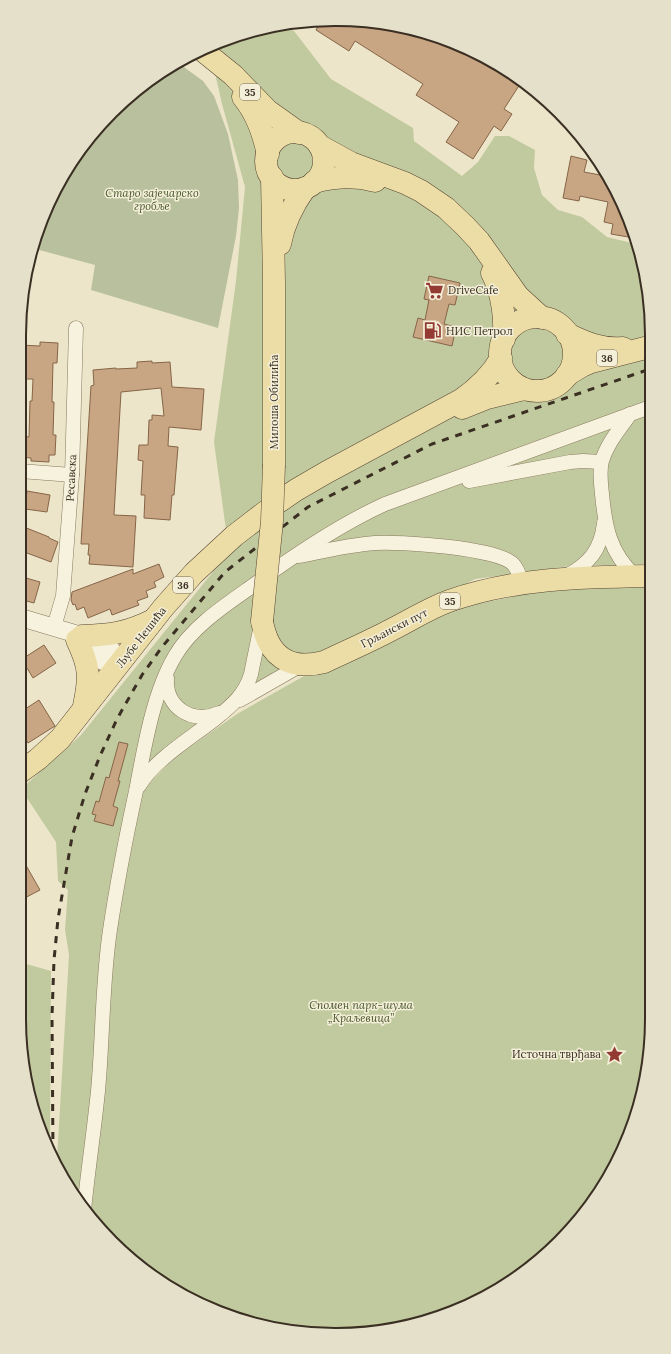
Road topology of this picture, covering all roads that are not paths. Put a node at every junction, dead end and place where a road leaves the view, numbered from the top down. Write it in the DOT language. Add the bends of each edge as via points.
graph roads {
  1 [pos="207,54"];
  2 [pos="201,57"];
  3 [pos="300,132"];
  4 [pos="320,146"];
  5 [pos="268,154"];
  6 [pos="272,177"];
  7 [pos="309,185"];
  8 [pos="274,282"];
  9 [pos="542,318"];
  10 [pos="76,328"];
  11 [pos="567,334"];
  12 [pos="645,344"];
  13 [pos="502,348"];
  14 [pos="645,348"];
  15 [pos="567,375"];
  16 [pos="524,389"];
  17 [pos="645,409"];
  18 [pos="630,414"];
  19 [pos="374,447"];
  20 [pos="601,462"];
  21 [pos="26,471"];
  22 [pos="72,475"];
  23 [pos="430,489"];
  24 [pos="604,519"];
  25 [pos="272,521"];
  26 [pos="291,558"];
  27 [pos="643,576"];
  28 [pos="562,578"];
  29 [pos="522,583"];
  30 [pos="26,619"];
  31 [pos="154,620"];
  32 [pos="262,621"];
  33 [pos="71,634"];
  34 [pos="119,664"];
  35 [pos="302,664"];
  36 [pos="167,673"];
  37 [pos="84,708"];
  38 [pos="228,708"];
  39 [pos="26,768"];
  40 [pos="136,792"];
  41 [pos="85,1200"];
  1 -- 3 [label="main road, 35" via="233,75 268,110"];
  2 -- 5 [label="main road, 35" via="223,75 253,109"];
  3 -- 4 [label="main road, 35"];
  3 -- 5 [label="main road" via="287,133 278,138"];
  4 -- 7 [label="main road, 35" via="323,165 319,176"];
  4 -- 9 [label="main road" via="351,163 405,183 441,205 473,234 522,301"];
  5 -- 6 [label="main road, 35" via="268,168"];
  6 -- 7 [label="main road" via="286,188 296,189"];
  6 -- 8 [label="main road, Милоша Обилића / 35"];
  7 -- 8 [label="main road, Милоша Обилића / 35" via="286,220"];
  7 -- 13 [label="main road" via="339,177 366,178 409,195 445,218 482,257 498,284 504,311"];
  8 -- 25 [label="main road, Милоша Обилића / 35, bridge"];
  9 -- 11 [label="main road" via="558,324"];
  9 -- 13 [label="main road, 36" via="531,318 512,328"];
  10 -- 22 [label="street, Ресавска"];
  11 -- 12 [label="main road" via="608,349"];
  11 -- 15 [label="main road" via="574,352"];
  13 -- 16 [label="main road" via="503,367 509,378"];
  13 -- 19 [label="main road, 36" via="488,377 469,394"];
  14 -- 15 [label="main road, 36" via="591,362"];
  15 -- 16 [label="main road, 36" via="561,383 549,389"];
  16 -- 19 [label="main road, 36" via="487,398"];
  17 -- 18 [label="street"];
  18 -- 20 [label="street" via="611,440"];
  18 -- 23 [label="street"];
  19 -- 31 [label="main road, Љубе Нешића / 36" via="296,490 246,527 194,574"];
  20 -- 23 [label="street" via="570,462"];
  20 -- 24 [label="street"];
  21 -- 22 [label="street"];
  22 -- 33 [label="street, Ресавска" via="63,596"];
  23 -- 26 [label="street" via="363,514"];
  24 -- 27 [label="street" via="618,557 627,569"];
  24 -- 28 [label="street" via="601,538 593,555 583,567"];
  25 -- 32 [label="main road, Грљански пут / 35, bridge"];
  26 -- 29 [label="street" via="351,546 424,544 475,551 503,558 517,568"];
  26 -- 36 [label="street" via="231,601 198,629 179,650"];
  27 -- 28 [label="main road, Грљански пут / 35"];
  28 -- 29 [label="main road, Грљански пут / 35"];
  29 -- 35 [label="main road, Грљански пут / 35" via="488,589 449,601 324,662"];
  30 -- 33 [label="street"];
  31 -- 33 [label="main road" via="127,631 97,635"];
  31 -- 34 [label="main road, Љубе Нешића / 36"];
  32 -- 35 [label="main road, Грљански пут / 35" via="267,641 276,653 287,661"];
  32 -- 38 [label="street" via="249,682 242,694"];
  33 -- 34 [label="street" via="99,660 106,664"];
  33 -- 37 [label="main road" via="88,666 89,678"];
  34 -- 37 [label="main road, Љубе Нешића / 36"];
  35 -- 38 [label="street"];
  36 -- 38 [label="street" via="166,684 169,694 174,704 186,713 208,717"];
  36 -- 40 [label="street" via="153,712"];
  37 -- 39 [label="main road, Љубе Нешића / 36" via="56,743"];
  38 -- 40 [label="street" via="148,772"];
  40 -- 41 [label="street" via="121,864 104,976 98,1090"];
}
